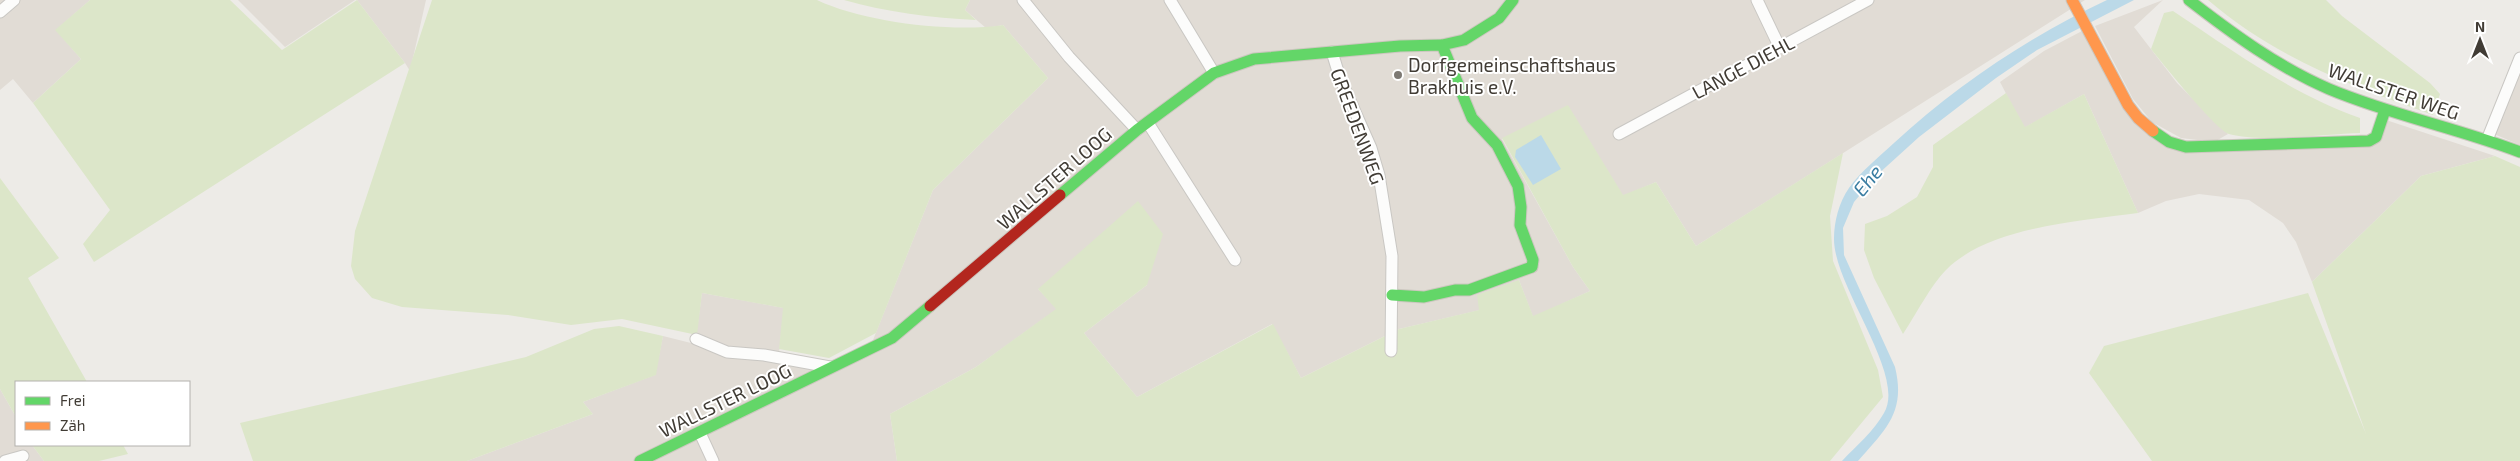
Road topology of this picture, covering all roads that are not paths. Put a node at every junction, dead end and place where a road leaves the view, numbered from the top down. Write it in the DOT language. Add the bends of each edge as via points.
graph roads {
  1 [pos="14,0"];
  2 [pos="1023,0"];
  3 [pos="1170,0"];
  4 [pos="1513,0"];
  5 [pos="1757,0"];
  6 [pos="1868,0"];
  7 [pos="2189,0"];
  8 [pos="2075,4"];
  9 [pos="0,12"];
  10 [pos="1442,44"];
  11 [pos="1780,48"];
  12 [pos="1332,52"];
  13 [pos="2520,58"];
  14 [pos="1214,73"];
  15 [pos="2385,110"];
  16 [pos="1148,123"];
  17 [pos="1137,130"];
  18 [pos="1619,134"];
  19 [pos="2487,140"];
  20 [pos="2520,152"];
  21 [pos="1235,260"];
  22 [pos="1392,295"];
  23 [pos="696,339"];
  24 [pos="1390,351"];
  25 [pos="830,367"];
  26 [pos="700,433"];
  27 [pos="23,456"];
  28 [pos="5,461"];
  29 [pos="640,461"];
  30 [pos="713,461"];
  1 -- 9 [label="street"];
  2 -- 17 [label="street" via="1069,57"];
  3 -- 14 [label="street"];
  4 -- 10 [label="street, WALLSTER LOOG" via="1499,18 1480,32 1464,40"];
  5 -- 11 [label="street"];
  6 -- 11 [label="street, LANGE DIEHL"];
  7 -- 15 [label="street, WALLSTER WEG" via="2278,62 2317,83"];
  8 -- 15 [label="street" via="2138,118 2159,136 2186,147 2369,141 2376,137"];
  10 -- 12 [label="street, WALLSTER LOOG"];
  10 -- 22 [label="street" via="1472,118 1497,145 1518,186 1520,225 1532,268 1469,290 1424,297"];
  11 -- 18 [label="street, LANGE DIEHL"];
  12 -- 14 [label="street, WALLSTER LOOG" via="1254,59"];
  12 -- 22 [label="street, GREEDENWEG" via="1379,175 1392,256"];
  13 -- 19 [label="street"];
  14 -- 16 [label="street, WALLSTER LOOG"];
  15 -- 19 [label="street, WALLSTER WEG"];
  16 -- 17 [label="street, WALLSTER LOOG"];
  16 -- 21 [label="street"];
  17 -- 25 [label="street, WALLSTER LOOG" via="892,338"];
  19 -- 20 [label="street, WALLSTER WEG"];
  22 -- 24 [label="street, GREEDENWEG"];
  23 -- 25 [label="street" via="727,352 764,354"];
  25 -- 26 [label="street, WALLSTER LOOG"];
  26 -- 29 [label="street, WALLSTER LOOG"];
  26 -- 30 [label="street"];
  27 -- 28 [label="street"];
}
